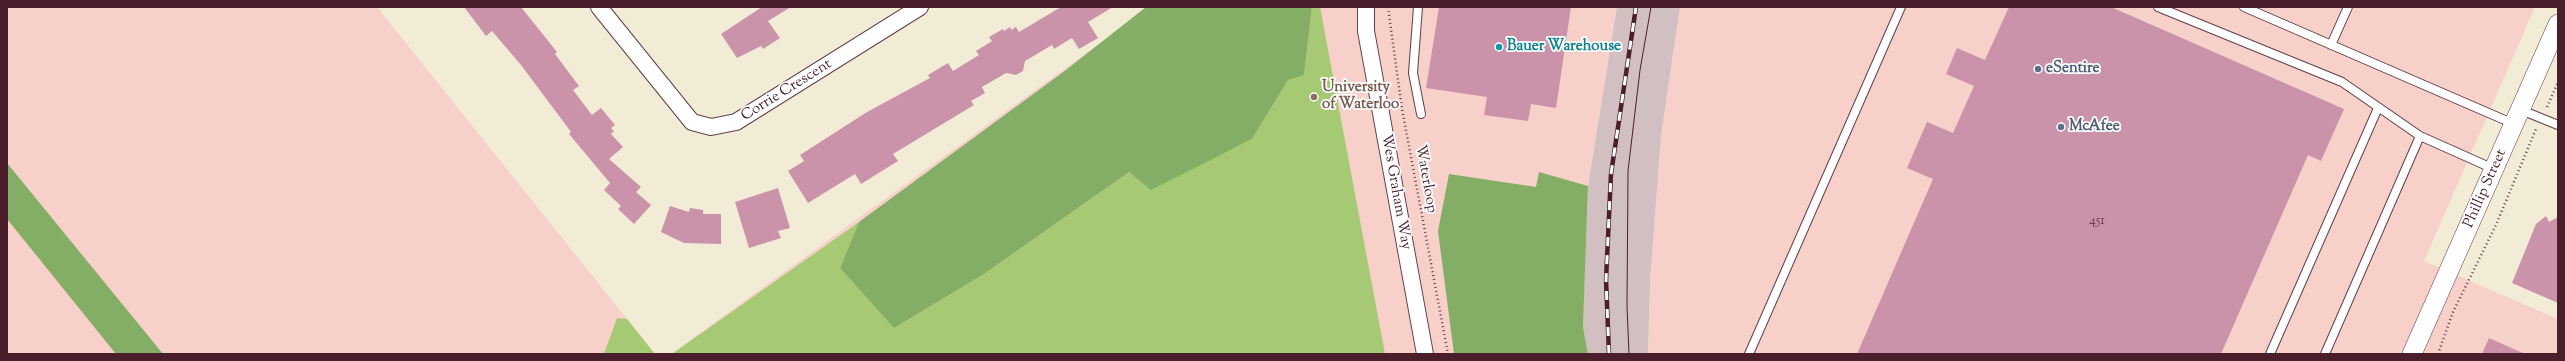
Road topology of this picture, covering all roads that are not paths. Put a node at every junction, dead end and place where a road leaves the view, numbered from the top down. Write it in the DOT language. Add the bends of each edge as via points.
graph roads {
  1 [pos="599,7"];
  2 [pos="920,7"];
  3 [pos="1366,7"];
  4 [pos="1418,7"];
  5 [pos="1901,7"];
  6 [pos="2158,7"];
  7 [pos="2244,7"];
  8 [pos="2348,7"];
  9 [pos="2558,24"];
  10 [pos="2331,45"];
  11 [pos="2378,108"];
  12 [pos="1421,114"];
  13 [pos="2518,117"];
  14 [pos="2558,125"];
  15 [pos="2420,136"];
  16 [pos="2494,169"];
  17 [pos="1425,354"];
  18 [pos="1749,354"];
  19 [pos="2270,354"];
  20 [pos="2325,354"];
  21 [pos="2412,354"];
  1 -- 2 [label="street, Corrie Crescent" via="692,122 711,127 736,122"];
  3 -- 17 [label="street, Wes Graham Way" via="1366,31"];
  4 -- 12 [label="lane" via="1414,73"];
  5 -- 18 [label="lane"];
  6 -- 11 [label="lane" via="2342,82"];
  7 -- 10 [label="lane"];
  8 -- 10 [label="lane"];
  9 -- 13 [label="street, Phillip Street"];
  10 -- 13 [label="lane"];
  11 -- 15 [label="lane"];
  11 -- 19 [label="lane"];
  13 -- 14 [label="lane" via="2541,117"];
  13 -- 16 [label="street, Phillip Street"];
  15 -- 16 [label="lane"];
  15 -- 20 [label="lane"];
  16 -- 21 [label="street, Phillip Street"];
}
